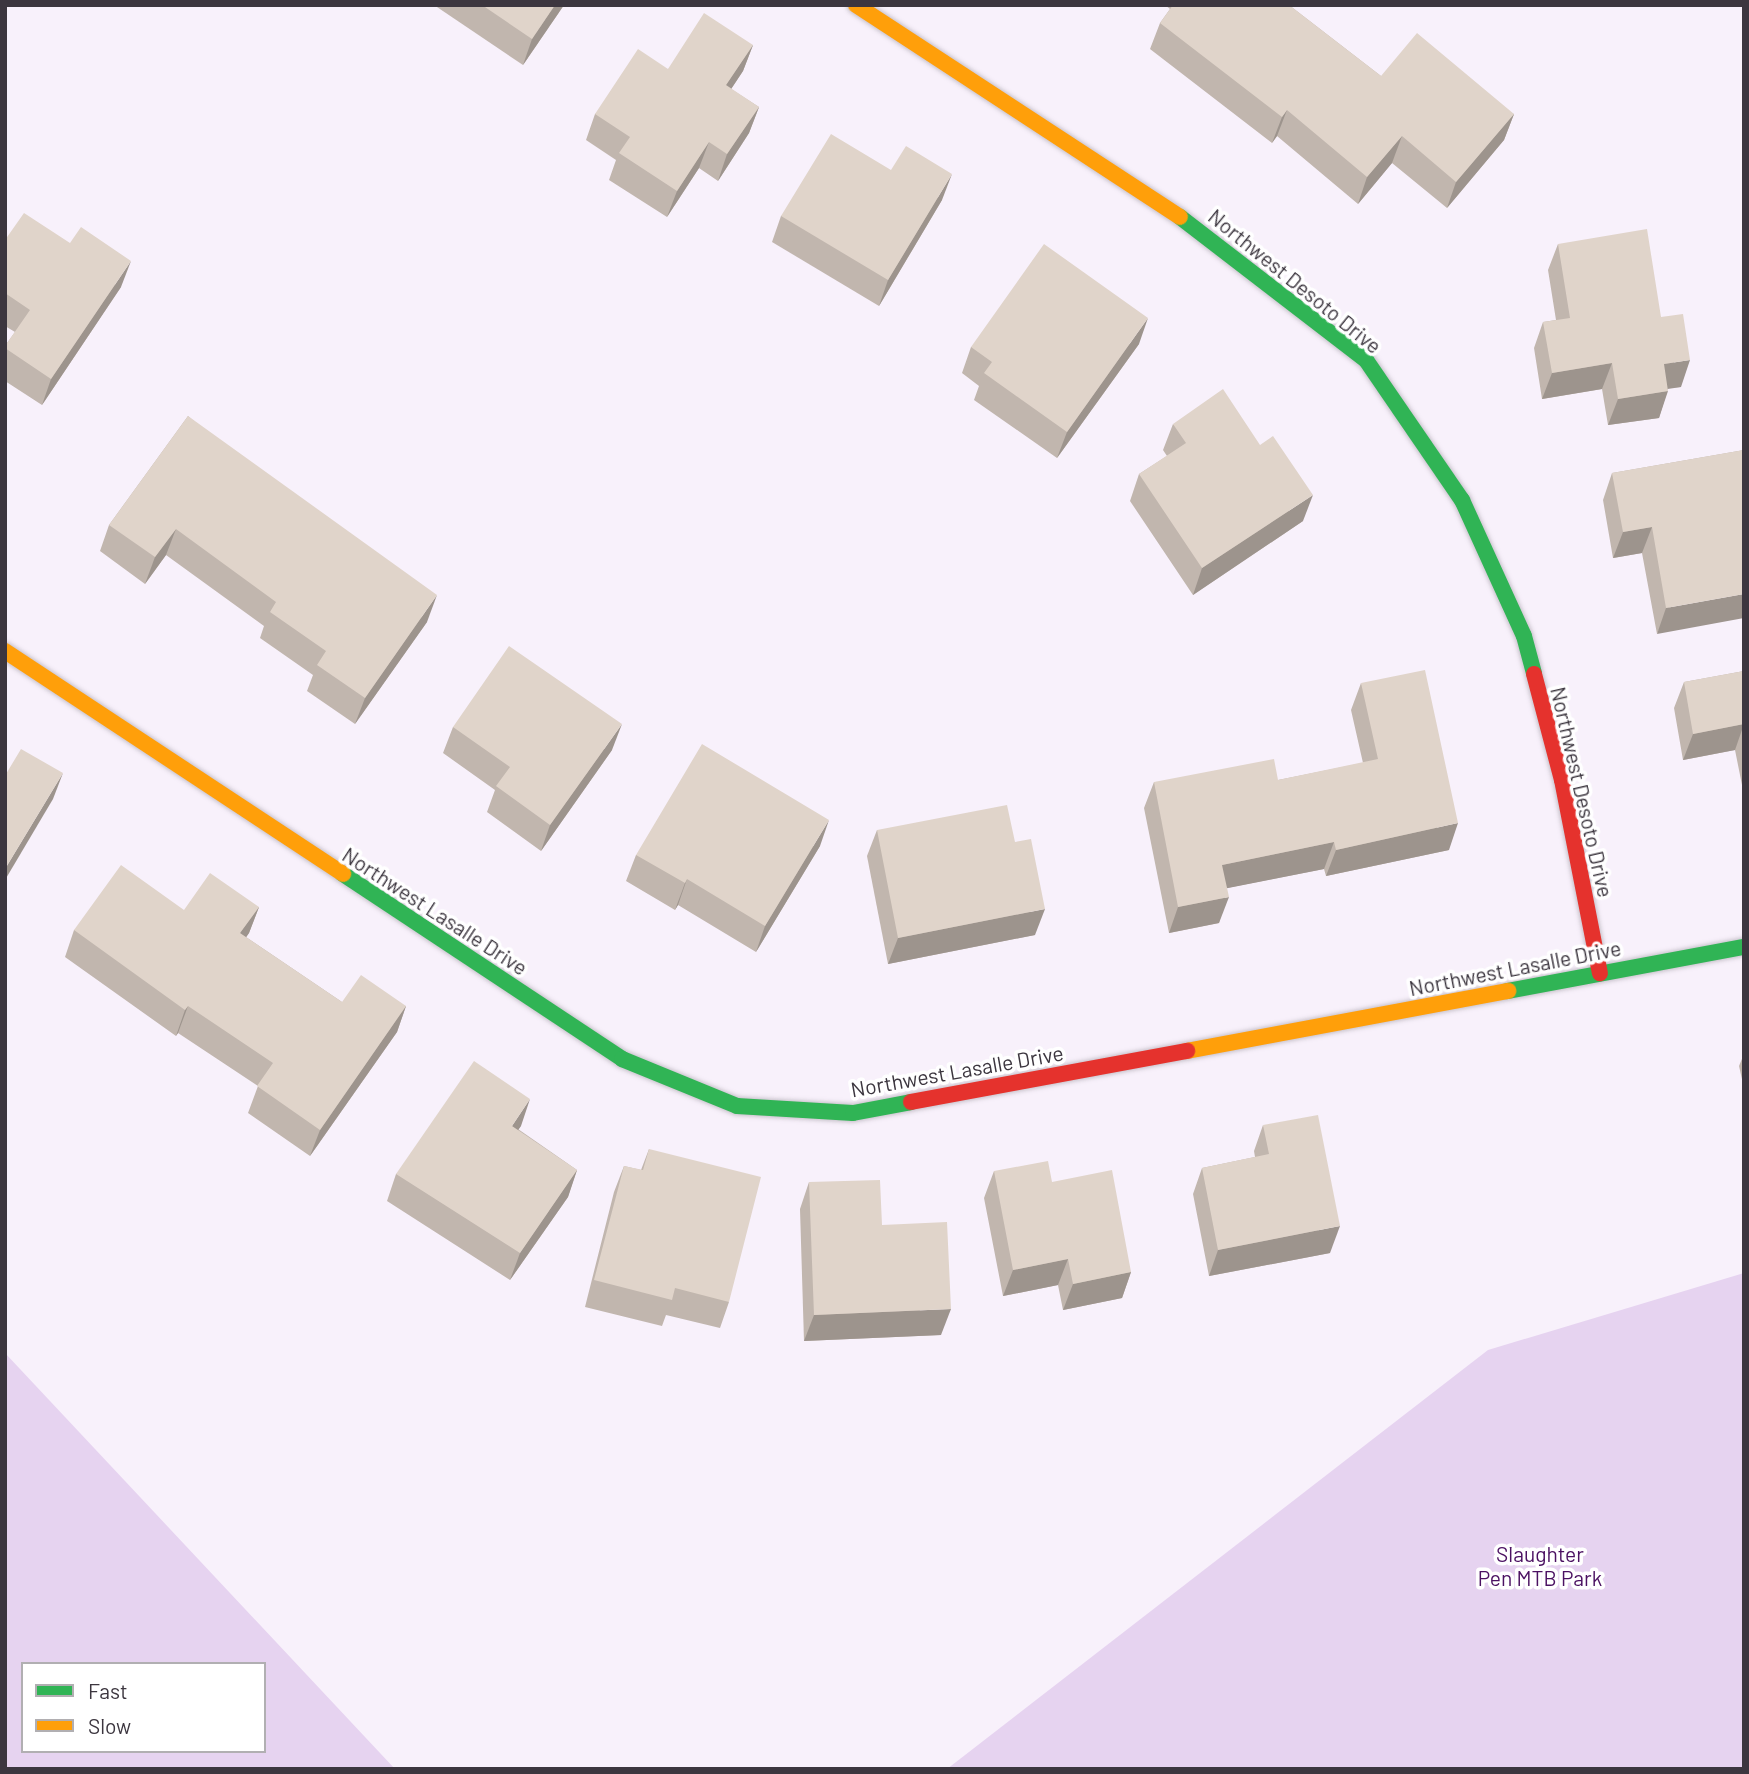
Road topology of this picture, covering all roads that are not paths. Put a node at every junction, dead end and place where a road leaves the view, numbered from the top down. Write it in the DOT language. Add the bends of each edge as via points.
graph roads {
  1 [pos="856,5"];
  2 [pos="5,651"];
  3 [pos="1744,947"];
  4 [pos="1600,973"];
  1 -- 4 [label="street, Northwest Desoto Drive" via="1200,230 1366,360 1462,500 1524,636 1562,779"];
  2 -- 4 [label="street, Northwest Lasalle Drive" via="622,1059 737,1106 853,1112"];
  3 -- 4 [label="street, Northwest Lasalle Drive"];
}
